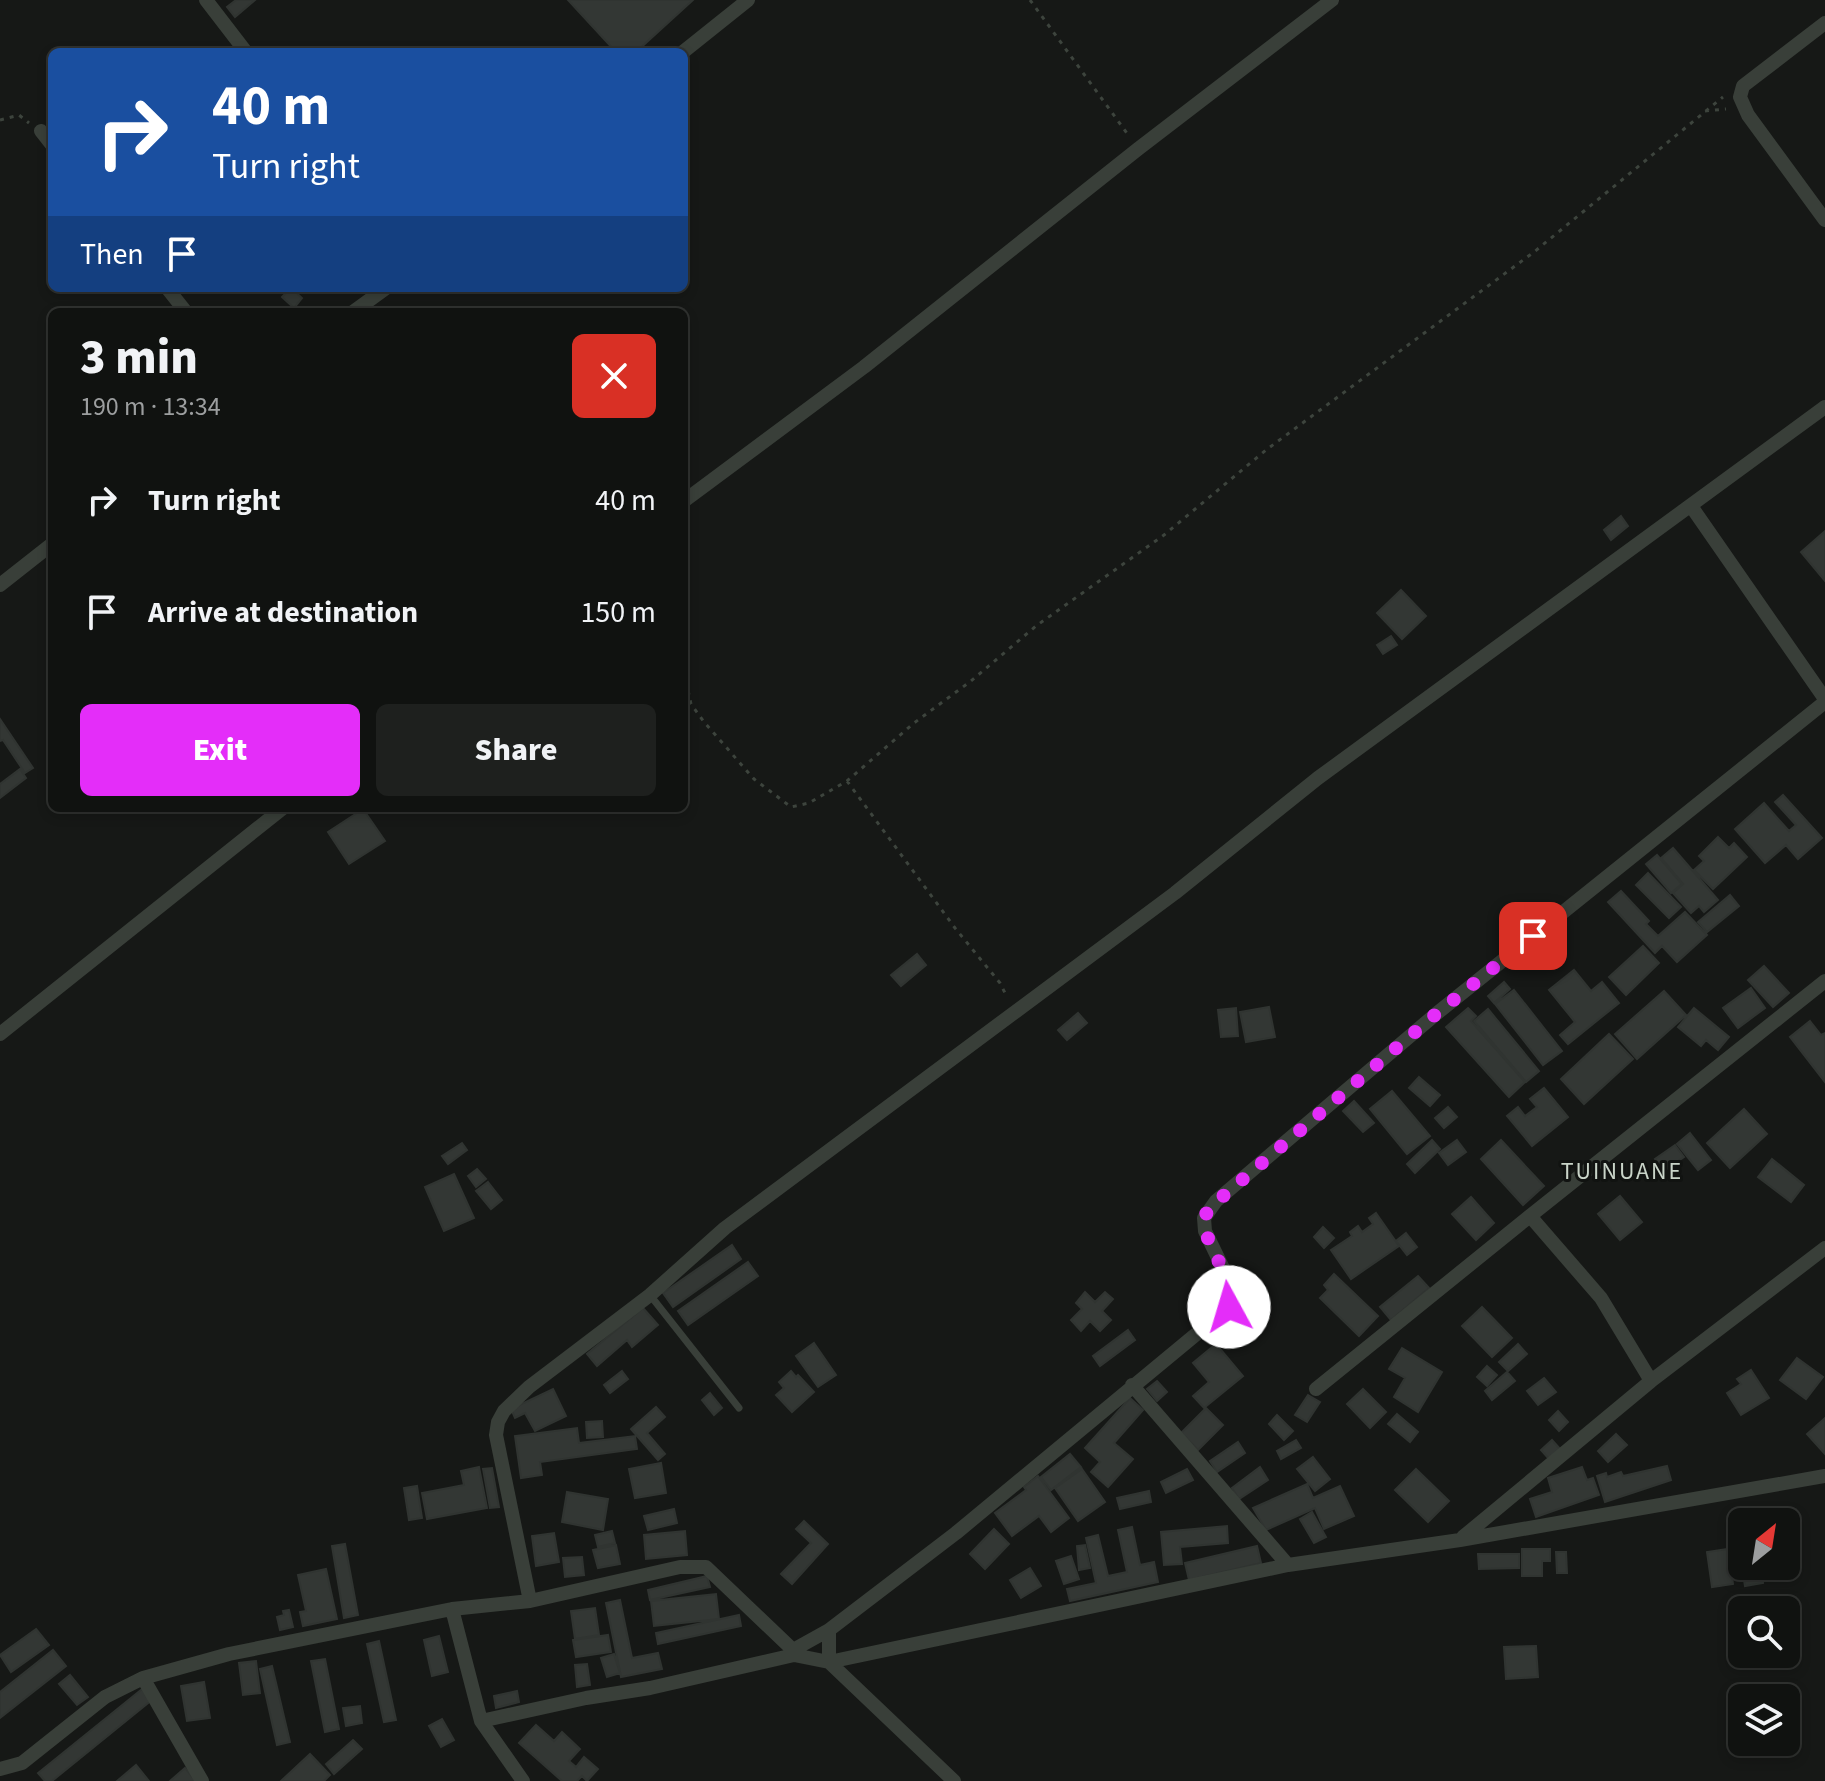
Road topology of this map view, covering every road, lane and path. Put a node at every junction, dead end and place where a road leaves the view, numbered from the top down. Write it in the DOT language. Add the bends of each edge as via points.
graph roads {
  1 [pos="206,0"];
  2 [pos="748,0"];
  3 [pos="1030,0"];
  4 [pos="1332,0"];
  5 [pos="1825,23"];
  6 [pos="243,48"];
  7 [pos="688,48"];
  8 [pos="1743,86"];
  9 [pos="0,120"];
  10 [pos="41,131"];
  11 [pos="48,140"];
  12 [pos="1138,149"];
  13 [pos="1825,220"];
  14 [pos="170,292"];
  15 [pos="380,292"];
  16 [pos="183,308"];
  17 [pos="358,308"];
  18 [pos="1825,407"];
  19 [pos="688,498"];
  20 [pos="1691,506"];
  21 [pos="48,547"];
  22 [pos="0,585"];
  23 [pos="688,690"];
  24 [pos="1825,701"];
  25 [pos="847,781"];
  26 [pos="278,812"];
  27 [pos="1825,981"];
  28 [pos="1015,1012"];
  29 [pos="0,1034"];
  30 [pos="1530,1216"];
  31 [pos="1825,1248"];
  32 [pos="650,1295"];
  33 [pos="1651,1381"];
  34 [pos="1132,1385"];
  35 [pos="1316,1389"];
  36 [pos="739,1408"];
  37 [pos="1825,1476"];
  38 [pos="1460,1540"];
  39 [pos="1288,1565"];
  40 [pos="530,1601"];
  41 [pos="452,1609"];
  42 [pos="829,1630"];
  43 [pos="794,1652"];
  44 [pos="829,1662"];
  45 [pos="143,1678"];
  46 [pos="481,1721"];
  47 [pos="0,1769"];
  48 [pos="202,1781"];
  49 [pos="523,1781"];
  50 [pos="954,1781"];
  1 -- 6 [label="street"];
  2 -- 7 [label="street"];
  3 -- 12 [label="path"];
  4 -- 12 [label="street"];
  5 -- 8 [label="street"];
  8 -- 13 [label="street" via="1743,108"];
  8 -- 25 [label="path" via="1669,139 1534,252 1266,450 1164,535 1036,626"];
  9 -- 10 [label="path" via="19,115"];
  10 -- 11 [label="street"];
  12 -- 19 [label="street" via="864,367"];
  14 -- 16 [label="street"];
  15 -- 17 [label="street"];
  18 -- 20 [label="street"];
  20 -- 24 [label="street"];
  20 -- 28 [label="street" via="1318,778"];
  21 -- 22 [label="street"];
  23 -- 25 [label="path" via="704,722 754,779 791,807"];
  24 -- 34 [label="street" via="1436,1014 1216,1201 1204,1218 1205,1231 1234,1291 1229,1307"];
  25 -- 28 [label="path" via="1000,983"];
  26 -- 29 [label="street"];
  27 -- 30 [label="street"];
  28 -- 32 [label="street" via="725,1228"];
  30 -- 33 [label="street" via="1601,1298"];
  30 -- 35 [label="street"];
  31 -- 33 [label="street"];
  32 -- 36 [label="lane"];
  32 -- 40 [label="street" via="529,1387 498,1422 496,1435"];
  33 -- 38 [label="street"];
  34 -- 39 [label="street"];
  34 -- 42 [label="street" via="956,1533"];
  37 -- 38 [label="street"];
  38 -- 39 [label="street"];
  39 -- 44 [label="street"];
  40 -- 41 [label="street"];
  40 -- 43 [label="street" via="680,1567 706,1567"];
  41 -- 45 [label="street" via="229,1654"];
  41 -- 46 [label="street"];
  42 -- 43 [label="street"];
  42 -- 44 [label="street"];
  43 -- 44 [label="street"];
  43 -- 46 [label="street" via="650,1688"];
  44 -- 50 [label="street"];
  45 -- 47 [label="street" via="105,1697 22,1763"];
  45 -- 48 [label="street"];
  46 -- 49 [label="street"];
}
